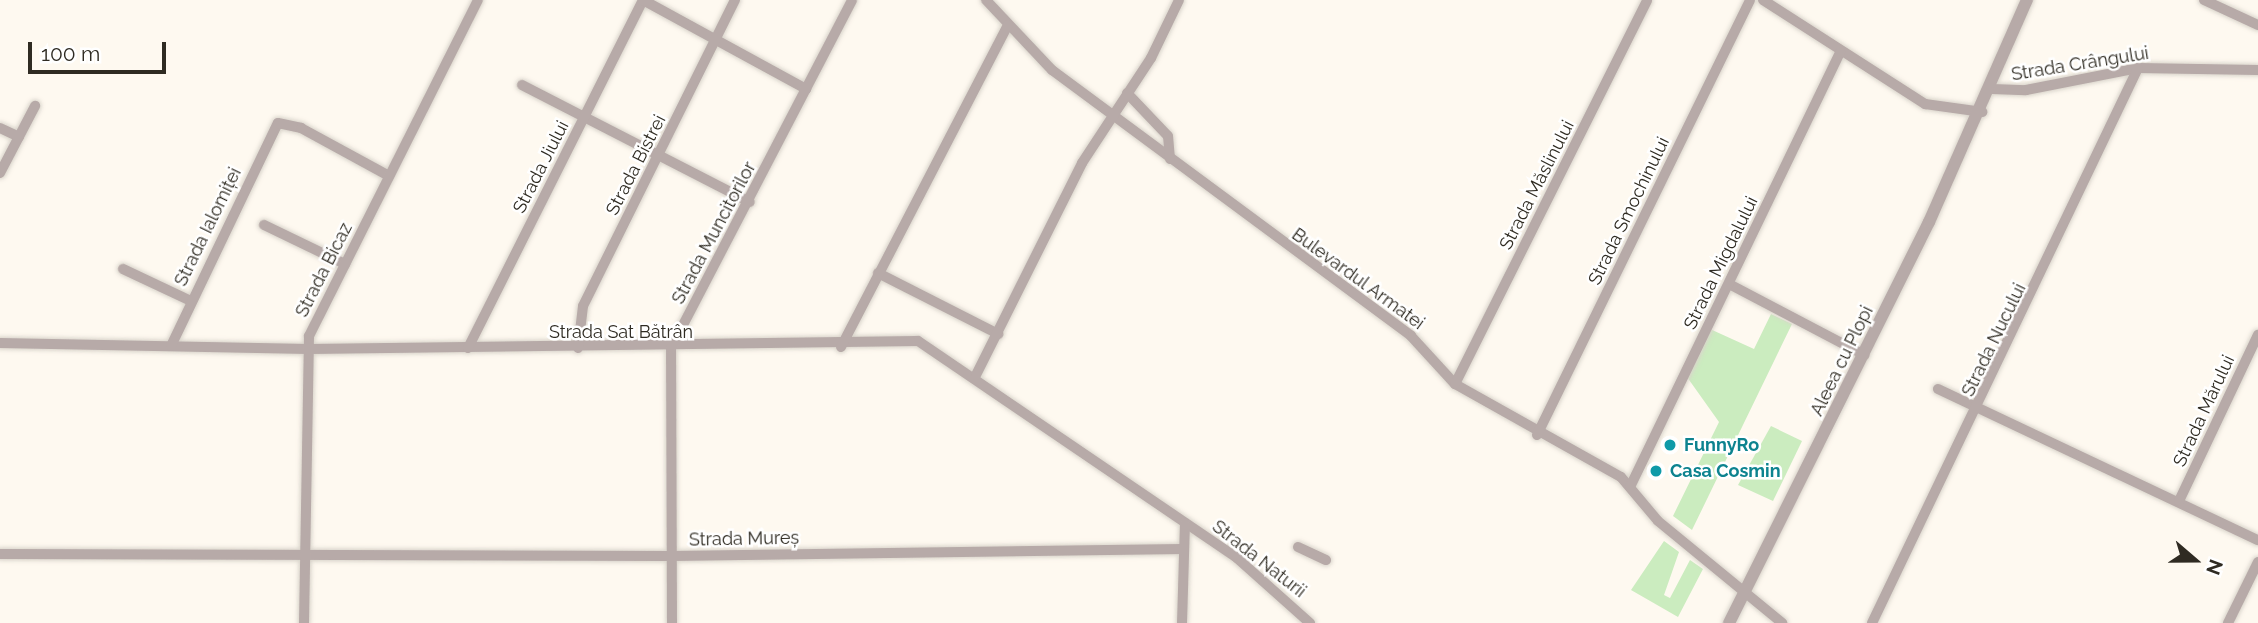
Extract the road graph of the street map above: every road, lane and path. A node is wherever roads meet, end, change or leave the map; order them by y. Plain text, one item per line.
1 (478, 0) edge
2 (643, 0) edge
3 (735, 0) edge
4 (852, 0) edge
5 (986, 0) edge
6 (1179, 0) edge
7 (1647, 0) edge
8 (1750, 0) edge
9 (1763, 0) edge
10 (2027, 0) edge
11 (2204, 0) edge
12 (1008, 25) junction
13 (2258, 25) edge
14 (719, 39) junction
15 (1840, 52) junction
16 (2138, 68) junction
17 (2258, 69) edge
18 (522, 85) dead end
19 (806, 89) junction
20 (1992, 89) junction
21 (1128, 93) junction
22 (35, 106) dead end
23 (1982, 112) junction
24 (1110, 116) junction
25 (584, 118) junction
26 (0, 128) edge
27 (19, 137) junction
28 (658, 157) junction
29 (1170, 159) junction
30 (0, 173) edge
31 (389, 176) junction
32 (750, 202) junction
33 (264, 225) dead end
34 (345, 264) junction
35 (123, 269) dead end
36 (878, 273) junction
37 (1729, 284) junction
38 (189, 300) junction
39 (998, 334) junction
40 (2258, 335) edge
41 (0, 343) edge
42 (171, 346) junction
43 (841, 347) junction
44 (468, 348) junction
45 (578, 348) junction
46 (671, 348) junction
47 (309, 349) junction
48 (1864, 355) junction
49 (975, 375) junction
50 (1455, 383) junction
51 (1938, 389) dead end
52 (1978, 407) junction
53 (1537, 435) junction
54 (1630, 487) junction
55 (2179, 501) junction
56 (1185, 523) junction
57 (2258, 540) edge
58 (1298, 547) dead end
59 (1183, 549) junction
60 (0, 554) edge
61 (304, 556) junction
62 (671, 556) junction
63 (1326, 560) dead end
64 (2258, 562) edge
65 (1744, 594) junction
66 (304, 623) edge
67 (672, 623) edge
68 (1182, 623) edge
69 (1310, 623) edge
70 (1729, 623) edge
71 (1782, 623) edge
72 (1872, 623) edge
73 (2228, 623) edge

1 - 31 street, Strada Bicaz
2 - 14 street
2 - 25 street, Strada Jiului
3 - 14 street, Strada Bistrei
4 - 19 street, Strada Muncitorilor
5 - 12 street, Bulevardul Armatei
6 - 21 street
7 - 50 street, Strada Măslinului
8 - 53 street, Strada Smochinului
9 - 15 street
10 - 20 street, Aleea cu Plopi
11 - 13 street
12 - 24 street, Bulevardul Armatei
12 - 36 street
14 - 19 street
14 - 28 street, Strada Bistrei
15 - 23 street
15 - 37 street, Strada Migdalului
16 - 17 street, Strada Crângului
16 - 20 street, Strada Crângului
16 - 52 street, Strada Nucului
18 - 25 street
19 - 32 street, Strada Muncitorilor
20 - 23 street, Aleea cu Plopi
21 - 24 street
21 - 29 street
22 - 27 street
23 - 48 street, Aleea cu Plopi
24 - 29 street, Bulevardul Armatei
24 - 39 street
25 - 28 street
25 - 44 street, Strada Jiului
26 - 27 street
27 - 30 street
28 - 32 street
28 - 45 street, Strada Bistrei
29 - 50 street, Bulevardul Armatei
31 - 34 street, Strada Bicaz
31 - 38 street, Strada Ialomiței
32 - 46 street, Strada Muncitorilor
33 - 34 street
34 - 47 street, Strada Bicaz
35 - 38 street
36 - 39 street
36 - 43 street
37 - 48 street
37 - 54 street, Strada Migdalului
38 - 42 street, Strada Ialomiței
39 - 49 street
40 - 55 street, Strada Mărului
41 - 42 street, Strada Sat Bătrân
42 - 47 street, Strada Sat Bătrân
43 - 46 street, Strada Sat Bătrân
43 - 49 street, Strada Sat Bătrân
44 - 45 street, Strada Sat Bătrân
44 - 47 street, Strada Sat Bătrân
45 - 46 street, Strada Sat Bătrân
46 - 62 street, Strada Muncitorilor
47 - 61 street, Strada Bicaz
48 - 65 street, Aleea cu Plopi
49 - 56 street, Strada Sat Bătrân
50 - 53 street, Bulevardul Armatei
51 - 52 street
52 - 55 street
52 - 72 street, Strada Nucului
53 - 54 street, Bulevardul Armatei
54 - 65 street, Bulevardul Armatei
55 - 57 street
56 - 59 street
56 - 69 street, Strada Naturii
58 - 63 street
59 - 62 street, Strada Mureș
59 - 68 street
60 - 61 street, Strada Mureș
61 - 62 street, Strada Mureș
61 - 66 street, Strada Bicaz
62 - 67 street, Strada Muncitorilor
64 - 73 street
65 - 70 street, Aleea cu Plopi
65 - 71 street, Bulevardul Armatei

